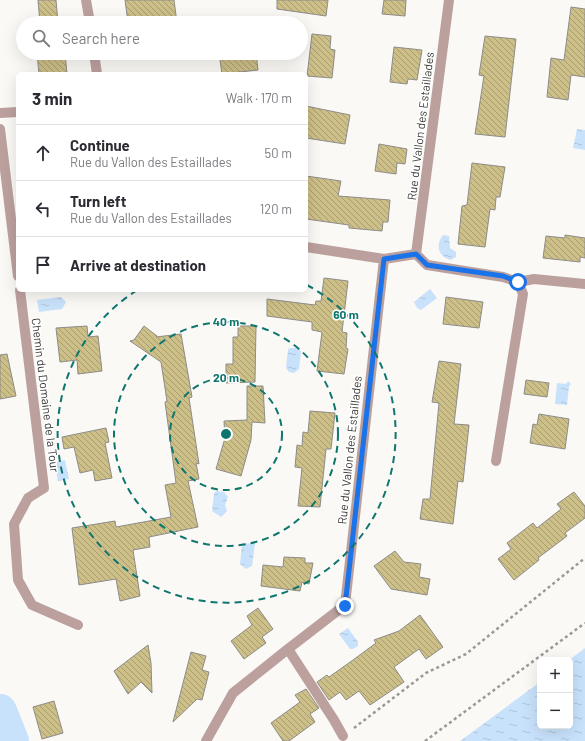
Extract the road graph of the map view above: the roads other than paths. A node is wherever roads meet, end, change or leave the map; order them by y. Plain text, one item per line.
1 (86, 0) edge
2 (449, 0) edge
3 (89, 16) edge
4 (95, 60) edge
5 (97, 72) edge
6 (16, 112) edge
7 (0, 113) edge
8 (0, 129) edge
9 (308, 247) edge
10 (416, 254) junction
11 (384, 259) junction
12 (16, 260) edge
13 (518, 282) junction
14 (585, 284) edge
15 (20, 292) edge
16 (496, 461) dead end
17 (78, 625) dead end
18 (288, 649) junction
19 (343, 736) road end
20 (206, 741) edge

1 - 3 street
2 - 10 street, Rue du Vallon des Estaillades
4 - 5 street
6 - 7 street
8 - 12 street
9 - 11 street
10 - 11 street
10 - 13 street
11 - 18 street, Rue du Vallon des Estaillades
13 - 14 street
13 - 16 street
15 - 17 street, Chemin du Domaine de la Tour
18 - 19 street
18 - 20 street, Rue du Vallon des Estaillades

